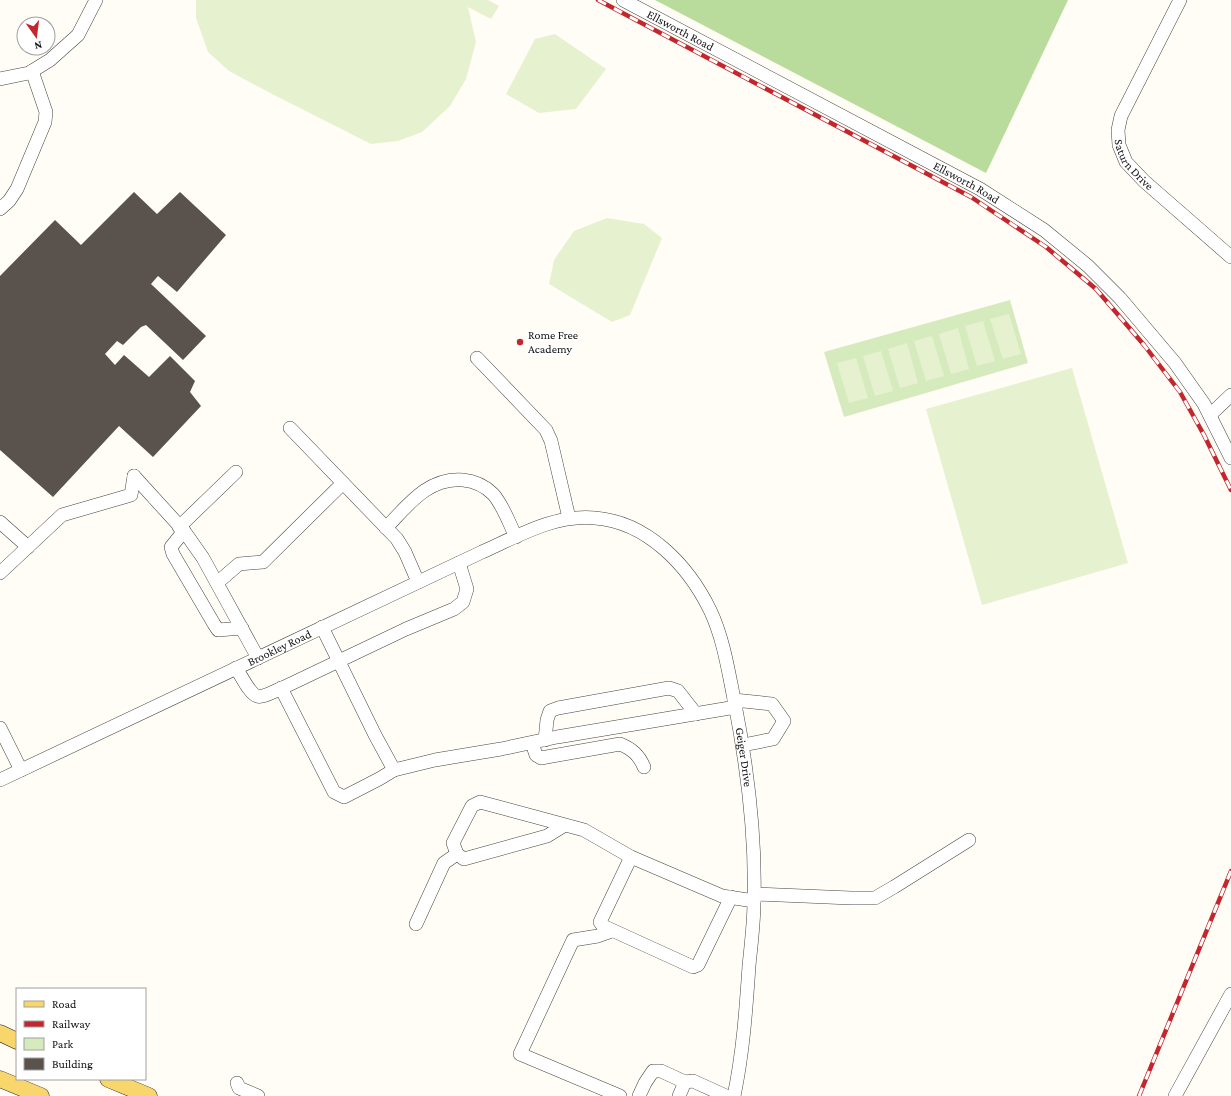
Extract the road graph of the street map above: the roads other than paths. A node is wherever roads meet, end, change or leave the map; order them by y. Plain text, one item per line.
1 (96, 0) edge
2 (623, 0) edge
3 (1180, 0) edge
4 (32, 71) junction
5 (0, 79) edge
6 (0, 208) edge
7 (1231, 257) edge
8 (477, 358) dead end
9 (1231, 395) edge
10 (1210, 415) junction
11 (290, 428) dead end
12 (1231, 458) edge
13 (236, 472) dead end
14 (343, 483) junction
15 (565, 519) junction
16 (0, 522) edge
17 (386, 528) junction
18 (181, 529) junction
19 (516, 537) junction
20 (28, 547) junction
21 (459, 563) junction
22 (0, 573) edge
23 (418, 582) junction
24 (217, 583) junction
25 (322, 627) junction
26 (242, 628) junction
27 (258, 658) junction
28 (338, 661) junction
29 (236, 668) junction
30 (281, 688) junction
31 (735, 703) junction
32 (696, 714) junction
33 (0, 728) edge
34 (546, 740) junction
35 (532, 743) junction
36 (743, 745) junction
37 (644, 767) dead end
38 (21, 770) junction
39 (394, 770) junction
40 (0, 780) edge
41 (565, 825) junction
42 (969, 840) dead end
43 (457, 854) junction
44 (631, 857) junction
45 (731, 897) junction
46 (754, 897) junction
47 (416, 924) dead end
48 (612, 931) junction
49 (1231, 994) edge
50 (0, 1033) edge
51 (16, 1040) edge
52 (0, 1079) edge
53 (110, 1080) edge
54 (685, 1082) junction
55 (237, 1083) dead end
56 (41, 1096) edge
57 (149, 1096) edge
58 (258, 1096) edge
59 (620, 1096) edge
60 (639, 1096) edge
61 (679, 1096) edge
62 (726, 1096) edge
63 (734, 1096) edge
64 (1175, 1096) edge

1 - 4 street
2 - 10 street, Ellsworth Road
3 - 7 street, Saturn Drive
4 - 5 street
4 - 6 street
8 - 15 street
9 - 10 street
10 - 12 street, Ellsworth Road
11 - 14 street
13 - 18 street
14 - 17 street
14 - 24 street
15 - 19 street, Brookley Road
15 - 31 street, Geiger Drive
16 - 20 street
17 - 19 street
17 - 23 street
18 - 20 street
18 - 24 street
18 - 26 street
19 - 21 street, Brookley Road
20 - 22 street
21 - 23 street, Brookley Road
21 - 28 street
23 - 25 street, Brookley Road
24 - 26 street
25 - 27 street, Brookley Road
25 - 28 street
26 - 27 street
27 - 29 street, Brookley Road
28 - 30 street
28 - 39 street
29 - 30 street
29 - 38 street, Brookley Road
30 - 39 street
31 - 32 street
31 - 36 street, Geiger Drive
31 - 36 street
32 - 34 street
32 - 34 street
33 - 38 street
34 - 35 street
35 - 37 street
35 - 39 street
36 - 46 street, Geiger Drive
38 - 40 street, Brookley Road
41 - 43 street
41 - 43 street
41 - 44 street
42 - 46 street
43 - 47 street
44 - 45 street
44 - 48 street
45 - 46 street
45 - 48 street
46 - 63 street, Geiger Drive
48 - 59 street
49 - 64 street
50 - 51 main road
52 - 56 main road
53 - 57 main road
54 - 60 street
54 - 61 street
54 - 62 street
55 - 58 street

